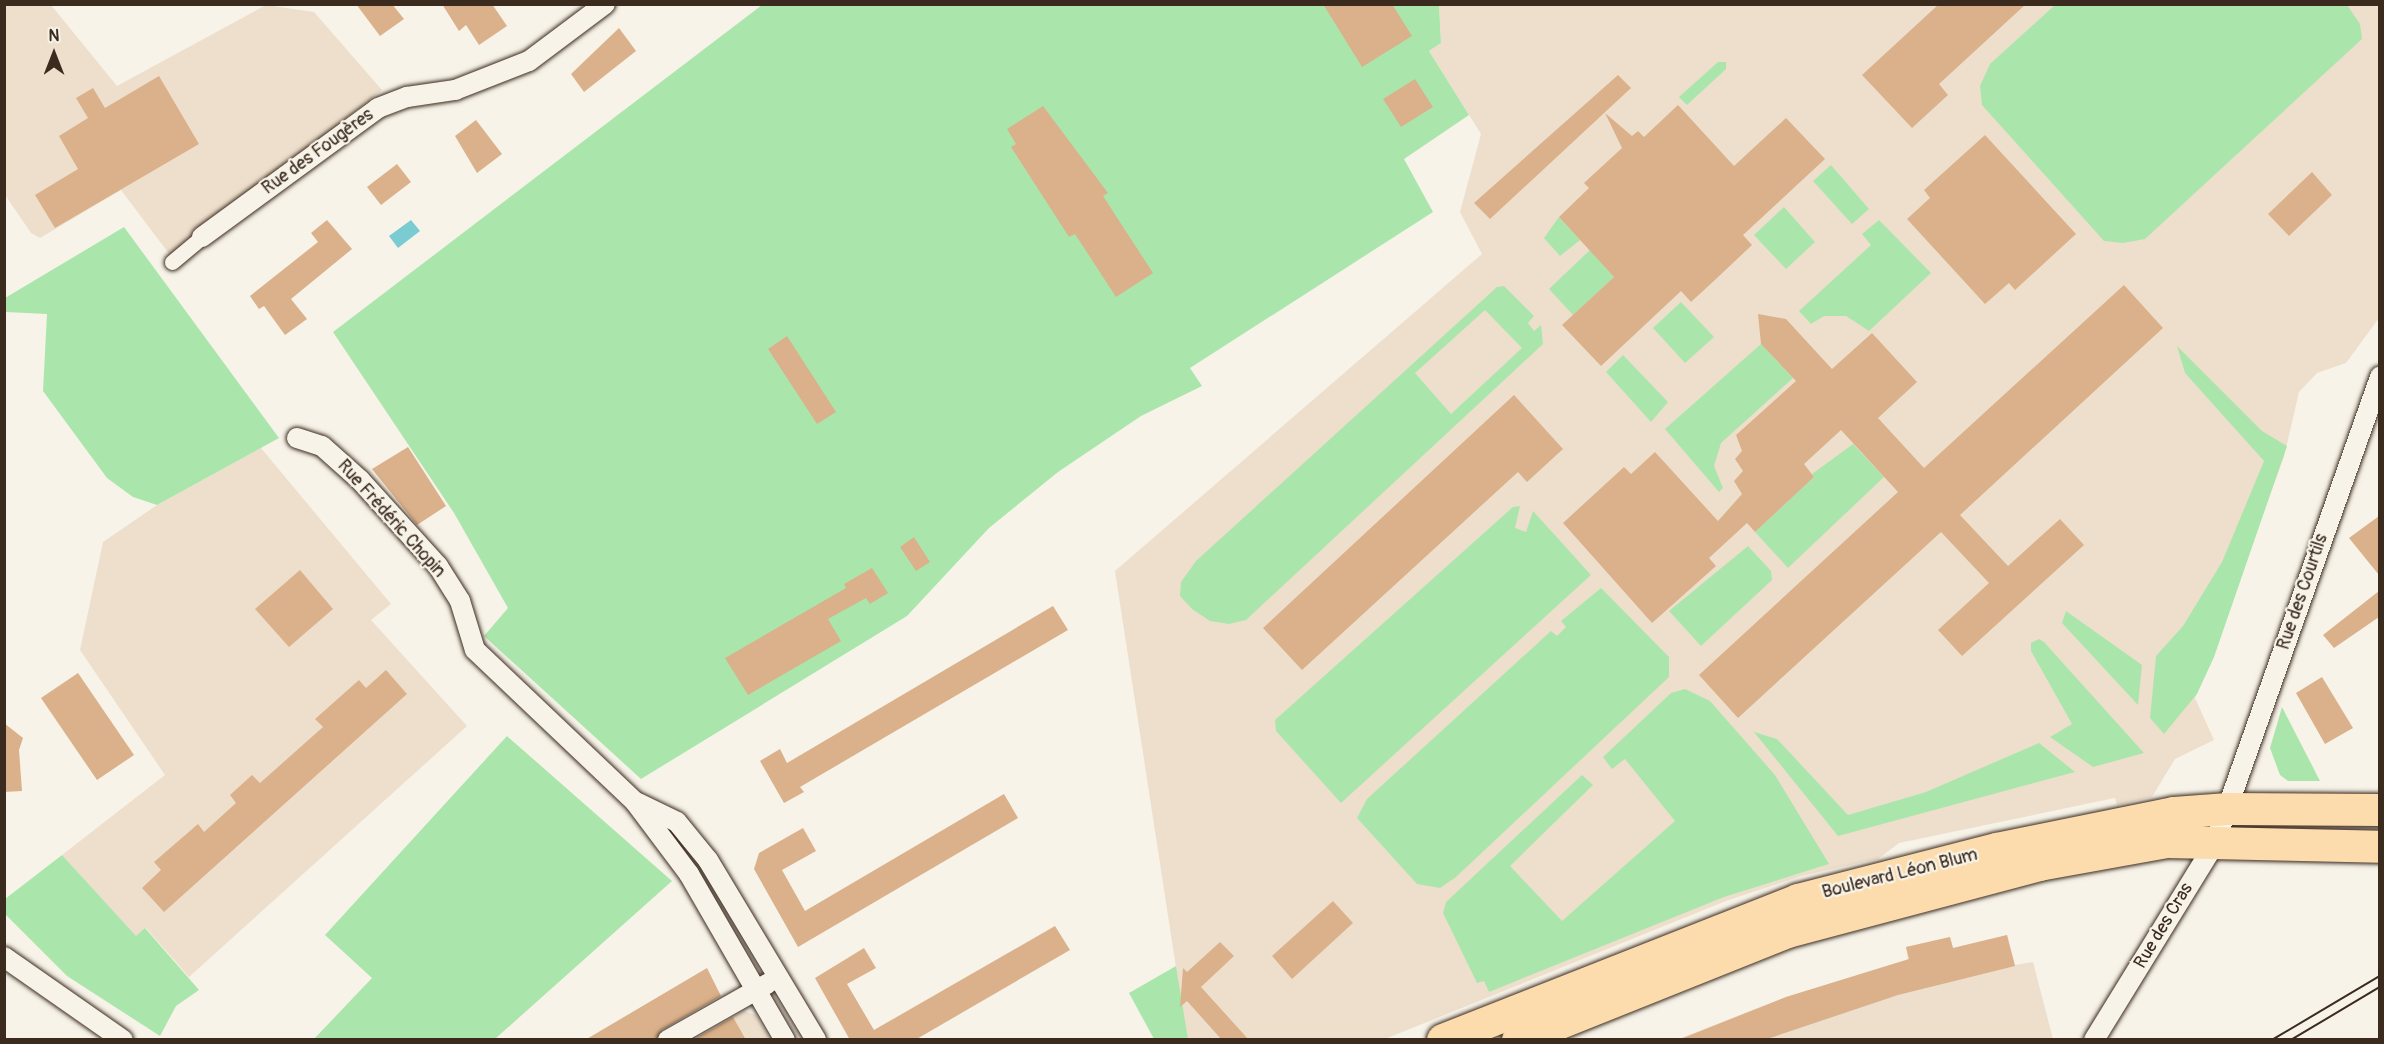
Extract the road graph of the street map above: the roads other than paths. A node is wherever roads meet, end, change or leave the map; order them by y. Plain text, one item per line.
1 (604, 4) edge
2 (202, 237) joint
3 (172, 262) dead end
4 (2379, 376) edge
5 (297, 438) dead end
6 (635, 802) junction
7 (2379, 810) edge
8 (2379, 826) edge
9 (2222, 827) junction
10 (2379, 847) edge
11 (708, 860) junction
12 (689, 874) junction
13 (4, 957) edge
14 (780, 977) junction
15 (756, 990) junction
16 (123, 1040) edge
17 (669, 1040) edge
18 (785, 1040) edge
19 (816, 1040) edge
20 (1443, 1040) edge
21 (1518, 1040) edge
22 (2094, 1040) edge

1 - 2 street, Rue des Fougères
2 - 3 street, Rue des Fougères
4 - 9 street, Rue des Courtils
5 - 6 street, Rue Frédéric Chopin
6 - 11 street, Rue Frédéric Chopin
6 - 12 street, Rue Frédéric Chopin
7 - 9 main road, Boulevard Léon Blum
8 - 9 main road, Boulevard Léon Blum
9 - 10 main road, Boulevard Léon Blum
9 - 20 main road, Boulevard Léon Blum
9 - 21 main road, Boulevard Léon Blum
9 - 22 street, Rue des Cras
11 - 12 street
11 - 14 street, Rue Frédéric Chopin
12 - 15 street, Rue Frédéric Chopin
13 - 16 street
14 - 15 street
14 - 19 street, Rue Frédéric Chopin
15 - 17 street
15 - 18 street, Rue Frédéric Chopin

